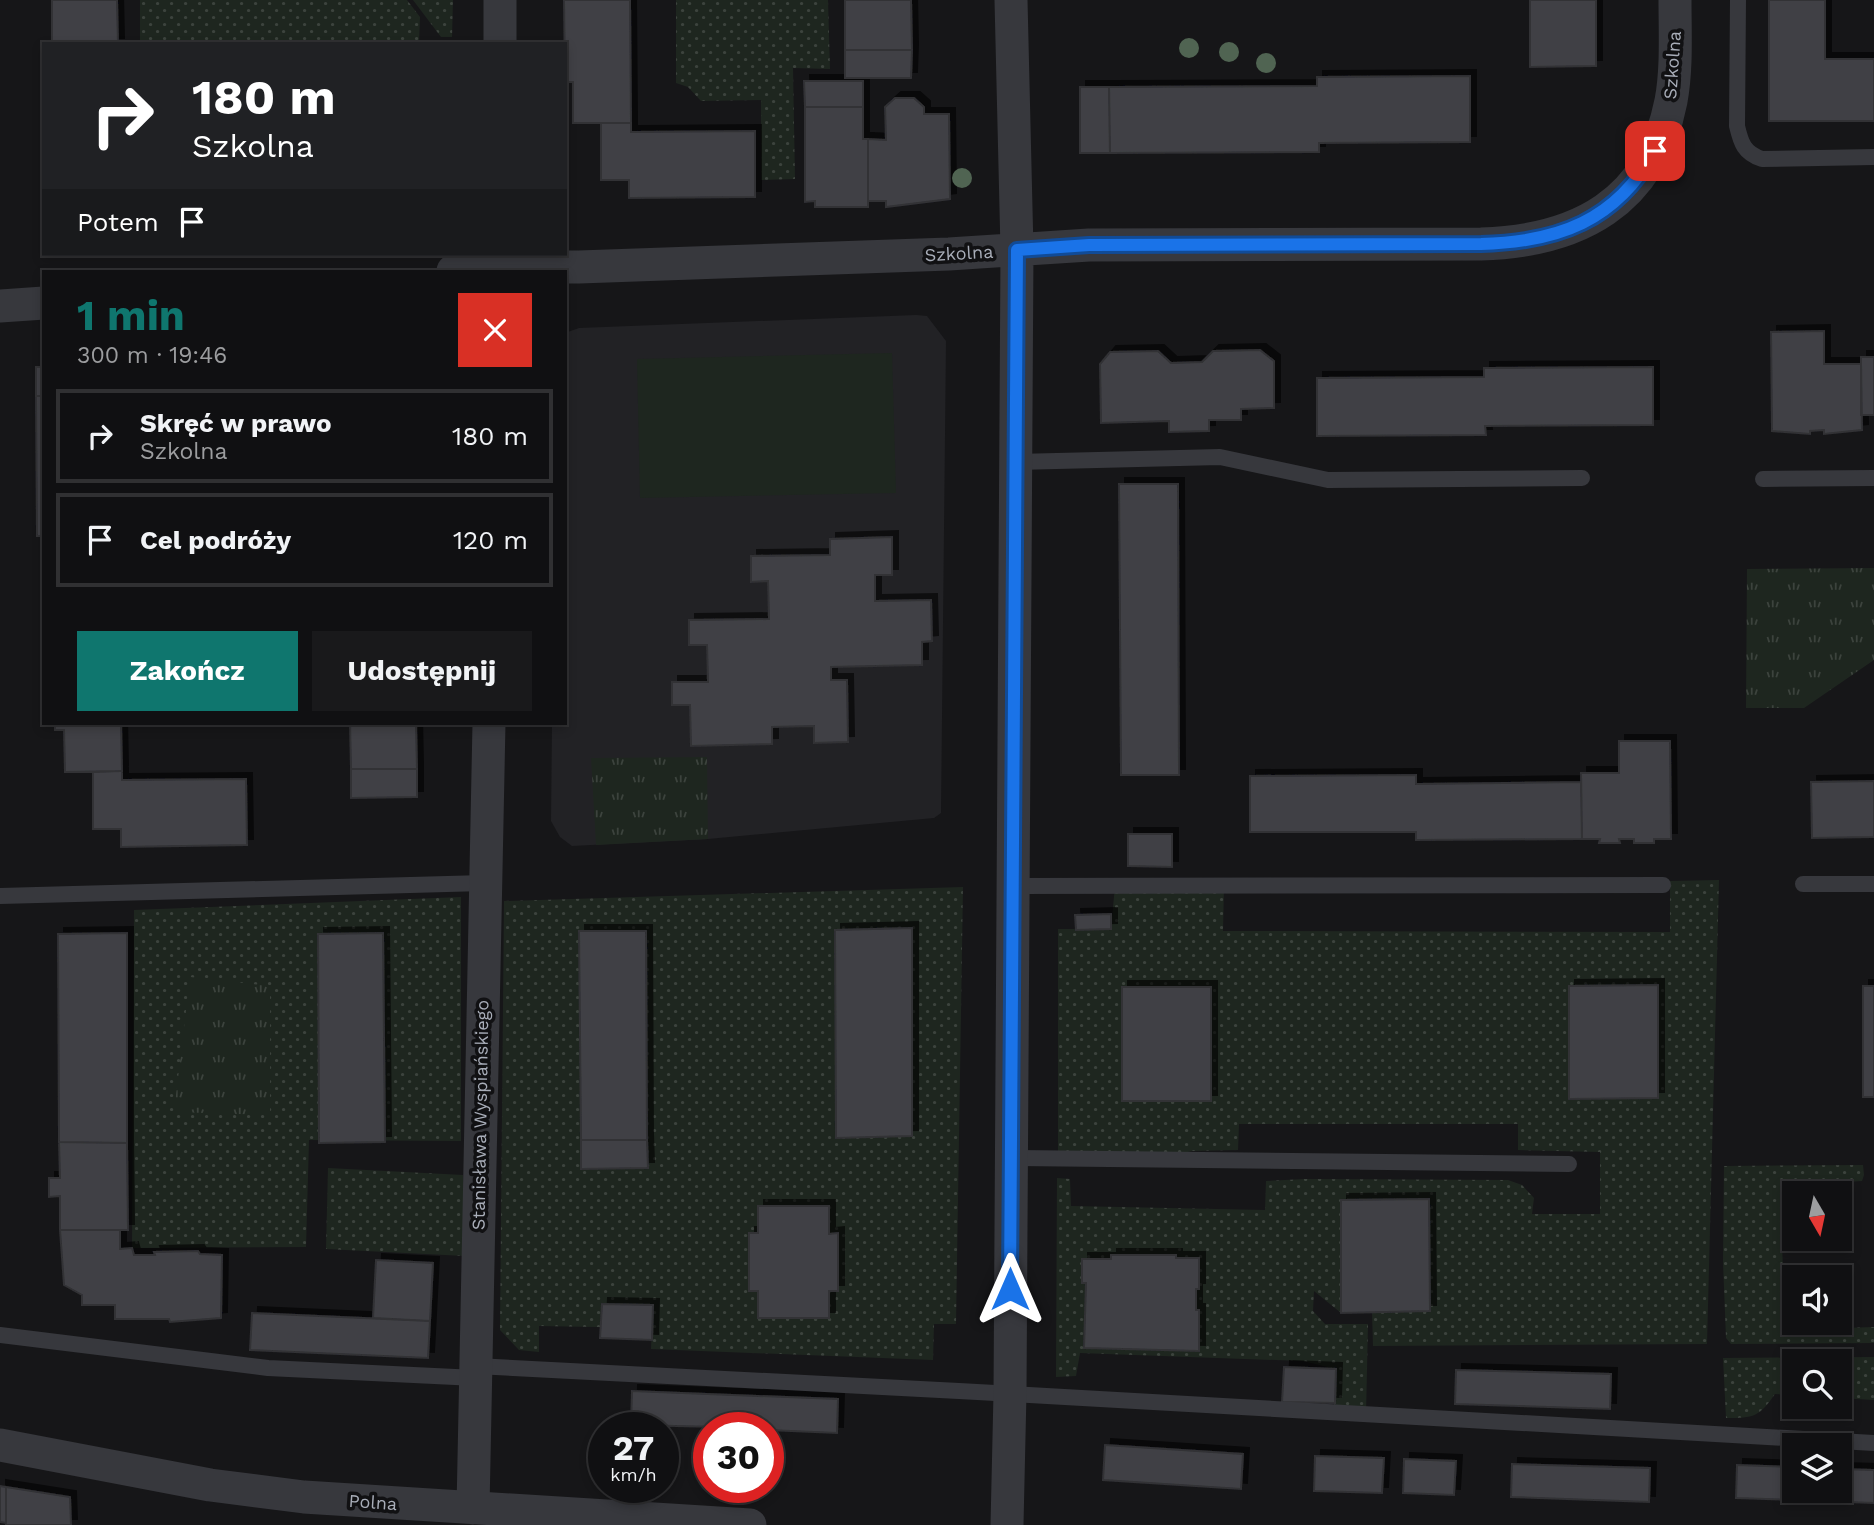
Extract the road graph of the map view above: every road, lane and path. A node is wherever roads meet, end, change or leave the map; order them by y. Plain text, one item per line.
1 (500, 0) edge
2 (1011, 0) edge
3 (1675, 0) edge
4 (1738, 0) edge
5 (500, 42) edge
6 (1874, 157) edge
7 (1017, 250) junction
8 (500, 264) edge
9 (460, 270) edge
10 (42, 303) edge
11 (0, 306) edge
12 (1016, 462) junction
13 (1582, 478) dead end
14 (1874, 478) edge
15 (1763, 479) dead end
16 (489, 725) edge
17 (484, 883) junction
18 (1803, 884) dead end
19 (1874, 884) edge
20 (1663, 885) dead end
21 (1012, 886) junction
22 (0, 896) edge
23 (1011, 1158) junction
24 (1569, 1164) dead end
25 (0, 1335) edge
26 (476, 1372) junction
27 (1010, 1394) junction
28 (1874, 1443) edge
29 (0, 1445) edge
30 (473, 1508) junction
31 (750, 1525) edge
32 (1006, 1525) edge

1 - 5 street
2 - 7 street
3 - 7 street, Szkolna
4 - 6 lane
7 - 8 street, Szkolna
7 - 12 street
8 - 9 street, Szkolna
10 - 11 street
12 - 13 lane
12 - 21 street
14 - 15 lane
16 - 17 street, Stanisława Wyspiańskiego
17 - 22 lane
17 - 26 street, Stanisława Wyspiańskiego
18 - 19 lane
20 - 21 lane
21 - 23 street
23 - 24 lane
23 - 27 street
25 - 26 lane
26 - 27 lane
26 - 30 street, Stanisława Wyspiańskiego
27 - 28 lane
27 - 32 street
29 - 30 street, Polna
30 - 31 street, Polna

